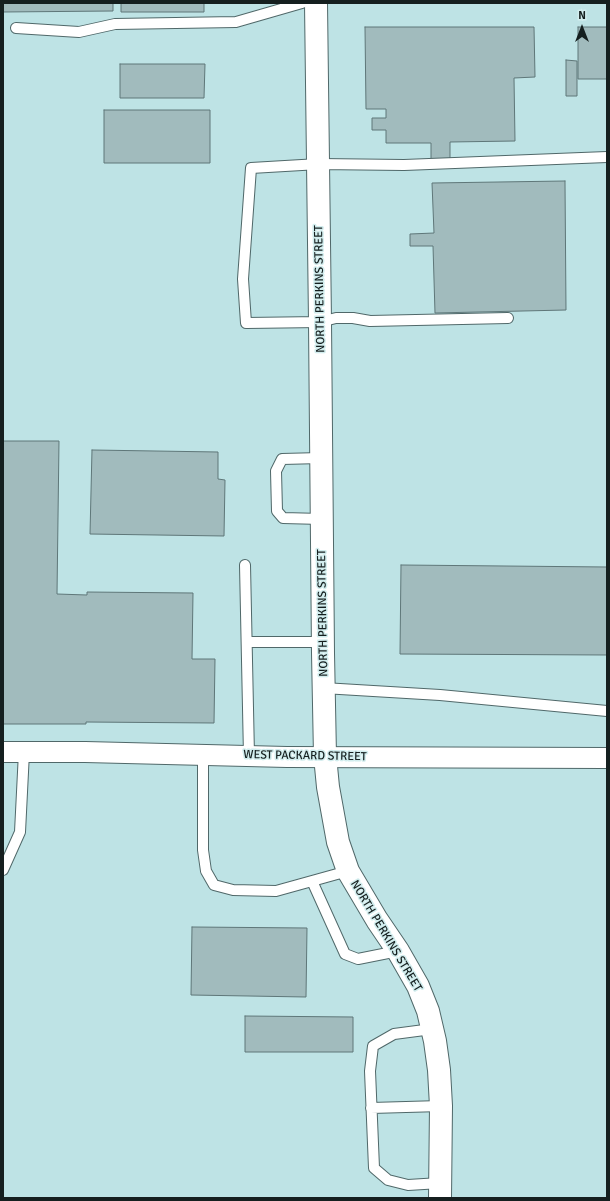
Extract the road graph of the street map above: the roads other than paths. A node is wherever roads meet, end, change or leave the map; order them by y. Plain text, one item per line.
1 (302, 3) edge
2 (316, 3) edge
3 (16, 28) dead end
4 (607, 157) edge
5 (319, 164) junction
6 (508, 318) dead end
7 (320, 322) junction
8 (321, 458) junction
9 (322, 519) junction
10 (245, 565) dead end
11 (247, 642) junction
12 (323, 642) junction
13 (324, 688) junction
14 (607, 711) edge
15 (3, 752) edge
16 (24, 752) junction
17 (203, 754) junction
18 (249, 756) junction
19 (325, 756) junction
20 (607, 758) edge
21 (3, 870) edge
22 (348, 871) junction
23 (312, 881) junction
24 (398, 951) junction
25 (432, 1029) junction
26 (441, 1106) junction
27 (371, 1108) junction
28 (440, 1191) edge

1 - 3 lane
2 - 5 street, NORTH PERKINS STREET
4 - 5 lane
5 - 7 street, NORTH PERKINS STREET
5 - 7 lane
6 - 7 lane
7 - 8 street, NORTH PERKINS STREET
8 - 9 street, NORTH PERKINS STREET
8 - 9 lane
9 - 12 street, NORTH PERKINS STREET
10 - 11 lane
11 - 12 lane
11 - 18 lane
12 - 13 street, NORTH PERKINS STREET
13 - 14 lane
13 - 19 street, NORTH PERKINS STREET
15 - 16 street, WEST PACKARD STREET
16 - 17 street, WEST PACKARD STREET
16 - 21 lane
17 - 18 street, WEST PACKARD STREET
17 - 23 lane
18 - 19 street, WEST PACKARD STREET
19 - 20 street, WEST PACKARD STREET
19 - 22 street, NORTH PERKINS STREET
22 - 23 lane
22 - 24 street, NORTH PERKINS STREET
23 - 24 lane
24 - 25 street, NORTH PERKINS STREET
25 - 26 street, NORTH PERKINS STREET
25 - 27 lane
26 - 27 lane
26 - 28 street, NORTH PERKINS STREET
27 - 28 lane

